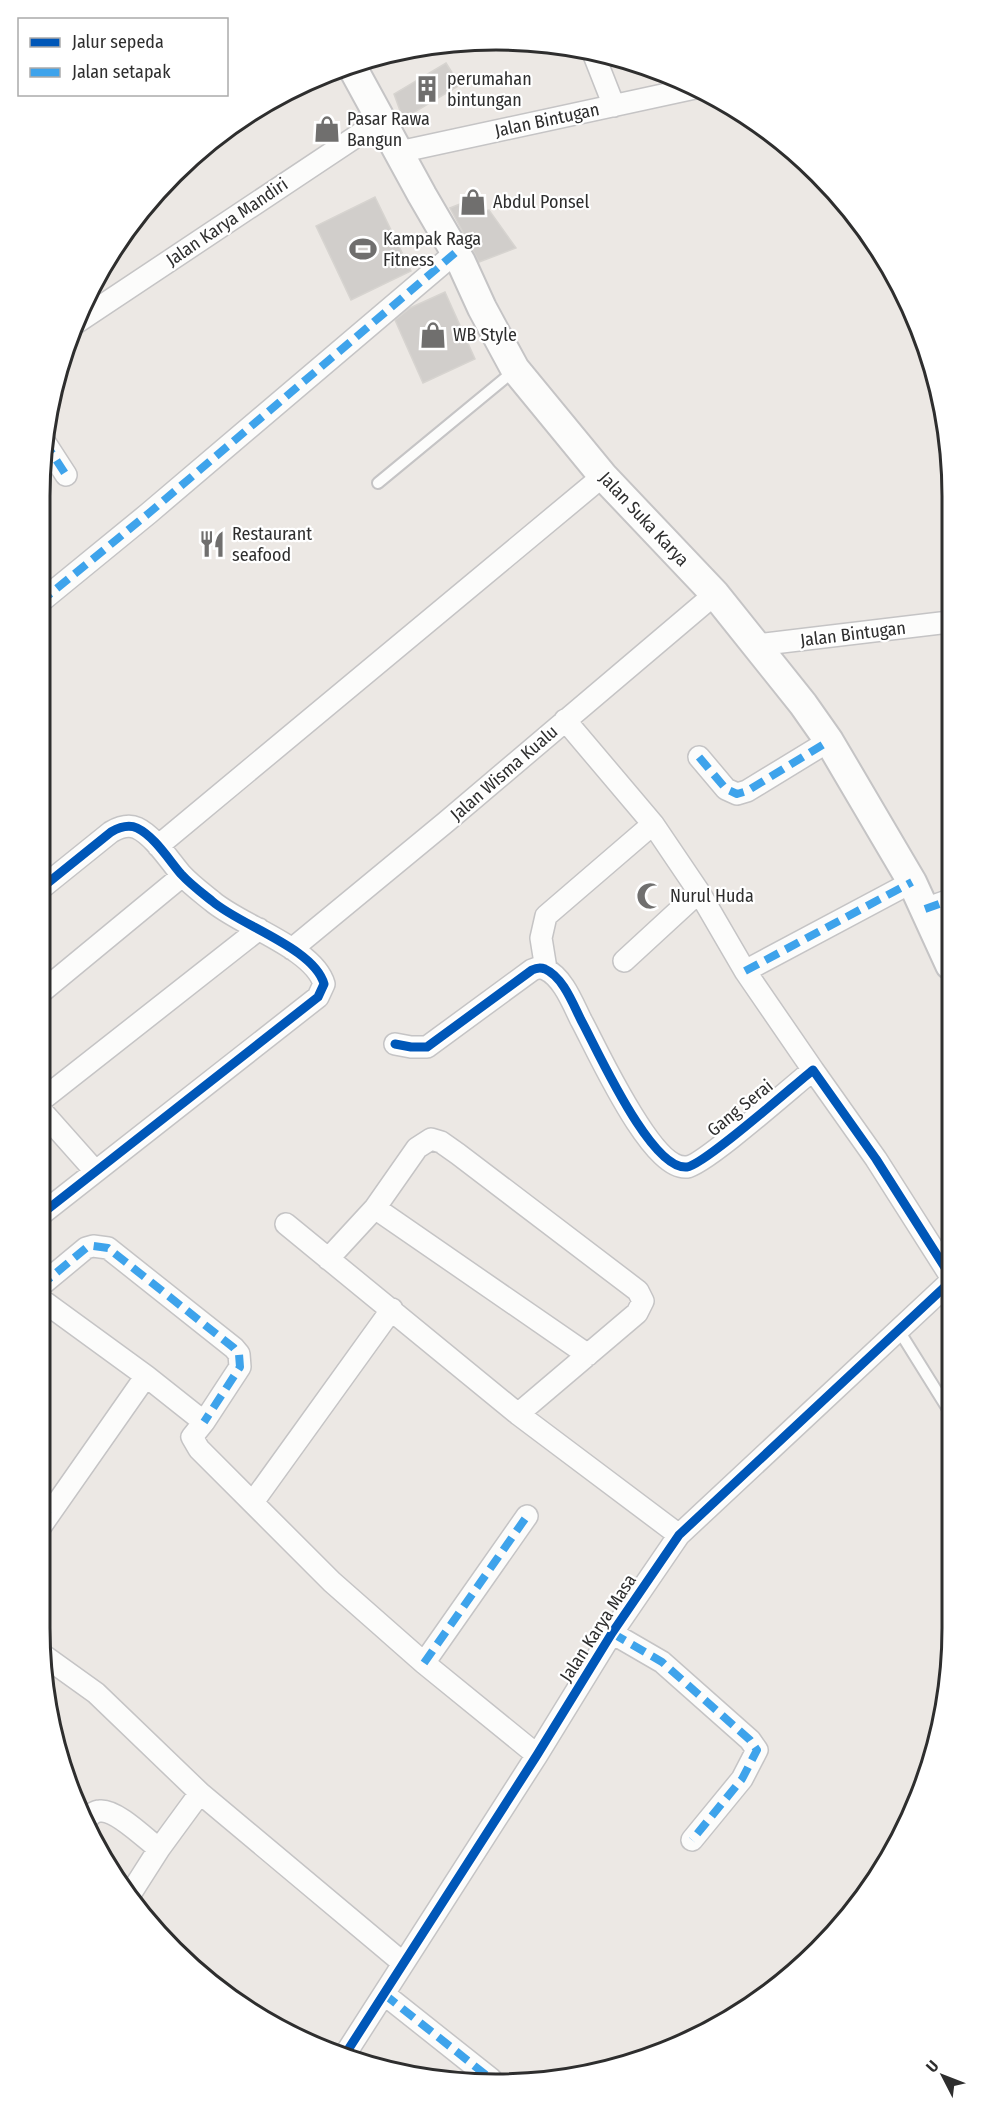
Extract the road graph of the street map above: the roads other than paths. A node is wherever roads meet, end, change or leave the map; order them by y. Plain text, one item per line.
1 (596, 61) edge
2 (355, 72) edge
3 (683, 91) edge
4 (614, 106) junction
5 (381, 120) junction
6 (399, 152) junction
7 (455, 253) junction
8 (88, 315) edge
9 (515, 369) junction
10 (51, 452) edge
11 (66, 475) dead end
12 (603, 476) junction
13 (378, 483) dead end
14 (50, 594) edge
15 (715, 594) junction
16 (942, 623) edge
17 (757, 645) junction
18 (565, 720) junction
19 (829, 741) junction
20 (699, 758) dead end
21 (653, 824) junction
22 (158, 846) junction
23 (182, 876) junction
24 (50, 881) edge
25 (912, 882) junction
26 (699, 892) junction
27 (937, 904) edge
28 (942, 927) edge
29 (259, 929) junction
30 (292, 950) junction
31 (624, 961) dead end
32 (546, 969) junction
33 (746, 971) junction
34 (50, 985) edge
35 (395, 1044) dead end
36 (813, 1070) junction
37 (50, 1093) edge
38 (50, 1120) edge
39 (95, 1171) junction
40 (50, 1207) edge
41 (375, 1208) junction
42 (286, 1224) dead end
43 (328, 1259) junction
44 (942, 1265) edge
45 (50, 1278) edge
46 (942, 1287) edge
47 (50, 1306) edge
48 (392, 1310) junction
49 (898, 1329) junction
50 (588, 1355) junction
51 (146, 1376) junction
52 (942, 1400) edge
53 (518, 1414) junction
54 (204, 1422) junction
55 (253, 1502) junction
56 (50, 1507) edge
57 (527, 1516) dead end
58 (680, 1535) junction
59 (612, 1633) junction
60 (50, 1659) edge
61 (424, 1663) junction
62 (537, 1755) junction
63 (200, 1793) junction
64 (91, 1816) edge
65 (692, 1840) dead end
66 (159, 1850) junction
67 (134, 1889) edge
68 (404, 1963) junction
69 (384, 1994) junction
70 (348, 2050) edge
71 (485, 2074) edge

1 - 4 street
2 - 5 main road, Jalan Suka Karya
3 - 4 street, Jalan Bintugan
4 - 6 street, Jalan Bintugan
5 - 6 main road, Jalan Suka Karya
5 - 8 street, Jalan Karya Mandiri
6 - 7 main road, Jalan Suka Karya
7 - 9 main road, Jalan Suka Karya
7 - 14 street
9 - 12 main road, Jalan Suka Karya
9 - 13 lane
10 - 11 street
12 - 15 main road, Jalan Suka Karya
12 - 22 street
15 - 17 main road, Jalan Suka Karya
15 - 18 street, Jalan Wisma Kualu
16 - 17 street, Jalan Bintugan
17 - 19 main road, Jalan Suka Karya
18 - 21 street
18 - 30 street, Jalan Wisma Kualu
19 - 20 street
19 - 25 main road, Jalan Suka Karya
21 - 26 street
21 - 32 street
22 - 23 street
22 - 24 street
23 - 29 street
23 - 34 street
25 - 27 main road, Jalan Suka Karya
25 - 33 street
26 - 31 street
26 - 33 street
27 - 28 main road, Jalan Suka Karya
29 - 30 street
29 - 37 street
30 - 39 street
32 - 35 street
32 - 36 street, Gang Serai
33 - 36 street
36 - 44 street
38 - 39 street
39 - 40 street
41 - 43 street
41 - 50 street
41 - 50 street
42 - 43 street
43 - 48 street
45 - 54 street
46 - 49 street, Jalan Karya Masa
47 - 51 street
48 - 53 street
48 - 55 street
49 - 52 lane
49 - 58 street, Jalan Karya Masa
50 - 53 street
51 - 54 street
51 - 56 street
53 - 58 street
54 - 55 street
55 - 61 street
57 - 61 street
58 - 59 street, Jalan Karya Masa
59 - 62 street, Jalan Karya Masa
59 - 65 street
60 - 63 street
61 - 62 street
62 - 68 street, Jalan Karya Masa
63 - 66 street
63 - 68 street
64 - 66 street
66 - 67 street
68 - 69 street, Jalan Karya Masa
69 - 70 street, Jalan Karya Masa
69 - 71 street

